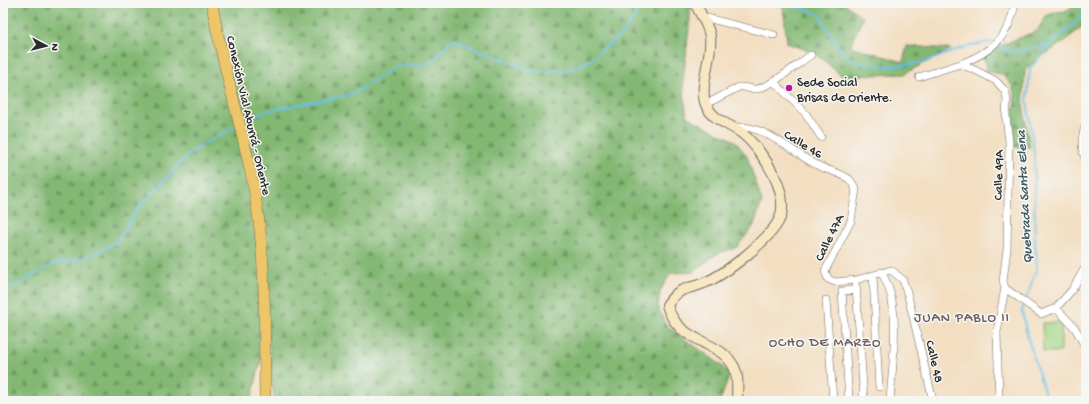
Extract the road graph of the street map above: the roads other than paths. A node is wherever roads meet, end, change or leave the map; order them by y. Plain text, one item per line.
1 (212, 3) edge
2 (695, 3) edge
3 (1015, 3) edge
4 (703, 17) junction
5 (774, 35) dead end
6 (811, 55) dead end
7 (960, 64) junction
8 (919, 77) dead end
9 (773, 81) junction
10 (706, 104) junction
11 (1086, 124) edge
12 (734, 128) junction
13 (821, 137) dead end
14 (1086, 160) edge
15 (856, 189) joint
16 (1086, 266) edge
17 (881, 272) junction
18 (873, 276) junction
19 (856, 280) junction
20 (1005, 288) junction
21 (857, 290) junction
22 (826, 300) dead end
23 (1056, 308) junction
24 (1086, 348) edge
25 (879, 387) dead end
26 (265, 401) edge
27 (737, 401) edge
28 (833, 401) edge
29 (849, 401) edge
30 (864, 401) edge
31 (890, 401) edge
32 (933, 401) edge
33 (999, 401) edge

1 - 26 main road, Conexión Vial Aburrá - Oriente
2 - 4 main road
3 - 7 street
4 - 5 street
4 - 10 main road
6 - 9 street
7 - 8 street
7 - 20 street, Calle 49A
9 - 10 street
9 - 13 street
10 - 12 main road
11 - 14 street
12 - 15 street, Calle 46
12 - 27 main road
15 - 19 street, Calle 47A
16 - 23 street
17 - 18 street
17 - 31 street
17 - 32 street, Calle 48
18 - 19 street
18 - 25 street
19 - 21 street
20 - 23 street
20 - 33 street, Calle 49A
21 - 29 street
21 - 30 street
22 - 28 street
23 - 24 street

